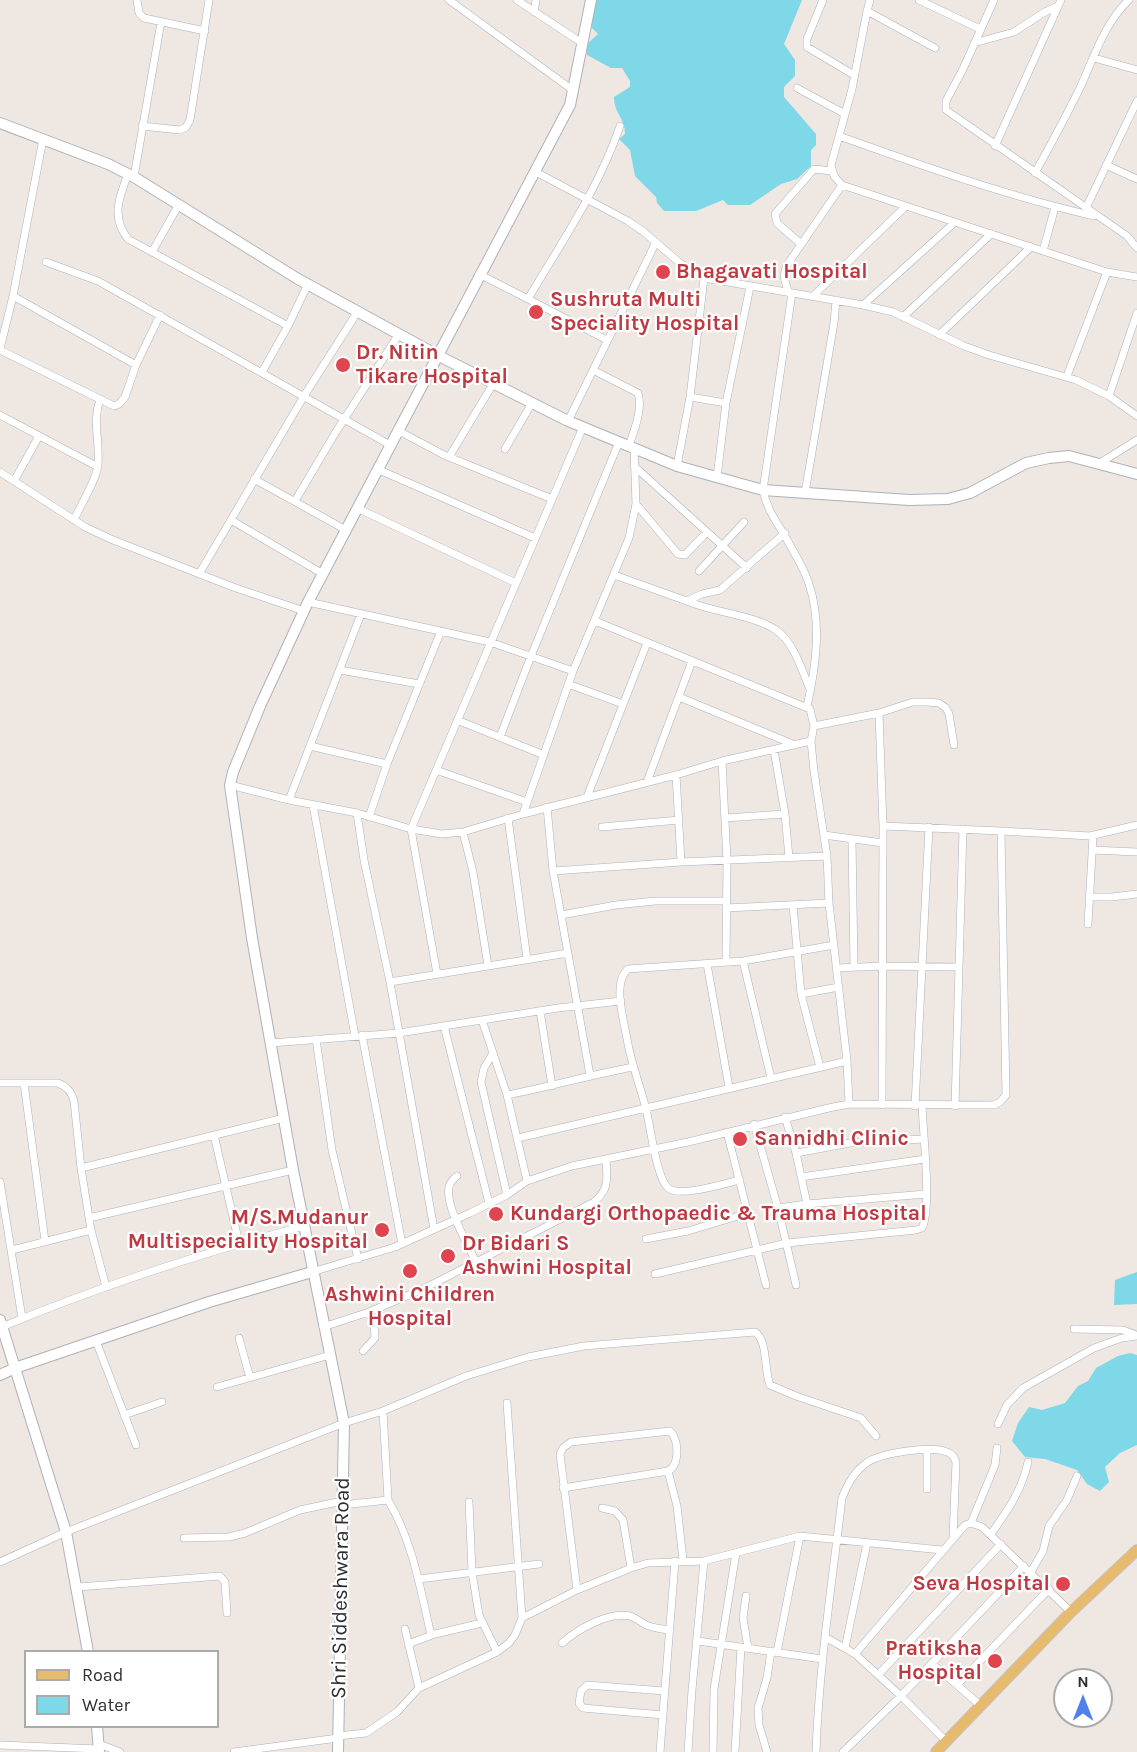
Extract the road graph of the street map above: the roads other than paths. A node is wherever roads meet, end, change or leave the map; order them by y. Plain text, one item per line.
1 (137, 0) edge
2 (209, 0) edge
3 (449, 0) edge
4 (517, 0) edge
5 (536, 0) edge
6 (591, 0) edge
7 (823, 0) edge
8 (870, 0) edge
9 (919, 0) edge
10 (994, 0) edge
11 (1129, 0) edge
12 (1059, 3) edge
13 (867, 11) junction
14 (534, 12) junction
15 (161, 22) junction
16 (980, 29) junction
17 (205, 31) junction
18 (974, 43) junction
19 (582, 44) junction
20 (935, 48) dead end
21 (1094, 58) junction
22 (1137, 70) edge
23 (854, 75) junction
24 (797, 88) dead end
25 (574, 91) junction
26 (1137, 101) edge
27 (845, 114) junction
28 (0, 123) edge
29 (142, 126) junction
30 (620, 126) dead end
31 (839, 136) junction
32 (43, 139) junction
33 (995, 146) junction
34 (1106, 165) junction
35 (534, 171) junction
36 (832, 171) junction
37 (1035, 173) junction
38 (131, 176) junction
39 (1137, 179) edge
40 (842, 185) junction
41 (586, 200) junction
42 (178, 206) junction
43 (905, 207) junction
44 (1056, 207) junction
45 (1086, 208) junction
46 (1099, 217) junction
47 (954, 223) junction
48 (991, 234) junction
49 (656, 242) junction
50 (801, 244) junction
51 (1031, 247) junction
52 (1137, 248) edge
53 (1043, 251) junction
54 (152, 252) junction
55 (46, 262) dead end
56 (1107, 272) junction
57 (479, 274) junction
58 (1137, 277) edge
59 (705, 278) junction
60 (308, 284) junction
61 (750, 287) junction
62 (790, 293) junction
63 (13, 296) junction
64 (813, 296) junction
65 (528, 299) junction
66 (836, 300) junction
67 (863, 304) junction
68 (358, 311) junction
69 (1137, 313) edge
70 (160, 315) junction
71 (903, 317) junction
72 (288, 326) junction
73 (399, 334) junction
74 (939, 335) junction
75 (607, 340) junction
76 (0, 349) edge
77 (437, 355) junction
78 (136, 365) junction
79 (593, 370) junction
80 (262, 372) junction
81 (1066, 376) junction
82 (494, 384) junction
83 (304, 396) junction
84 (1109, 396) junction
85 (690, 397) junction
86 (100, 399) junction
87 (532, 403) junction
88 (726, 403) junction
89 (0, 415) edge
90 (1137, 416) edge
91 (345, 419) junction
92 (567, 421) junction
93 (583, 427) junction
94 (397, 430) junction
95 (39, 436) junction
96 (1137, 440) edge
97 (390, 445) junction
98 (628, 446) junction
99 (505, 449) dead end
100 (449, 457) junction
101 (1100, 463) junction
102 (634, 466) junction
103 (677, 466) junction
104 (98, 467) junction
105 (377, 469) junction
106 (0, 472) edge
107 (1137, 474) edge
108 (717, 477) junction
109 (254, 479) junction
110 (15, 481) junction
111 (763, 489) junction
112 (805, 493) junction
113 (552, 499) junction
114 (295, 501) junction
115 (636, 504) junction
116 (357, 508) junction
117 (74, 520) junction
118 (231, 520) junction
119 (744, 522) dead end
120 (346, 530) junction
121 (707, 532) junction
122 (784, 533) junction
123 (535, 538) junction
124 (723, 545) junction
125 (747, 568) junction
126 (699, 571) dead end
127 (323, 573) junction
128 (199, 574) junction
129 (614, 575) junction
130 (516, 582) junction
131 (687, 600) junction
132 (306, 607) junction
133 (361, 614) junction
134 (595, 621) junction
135 (441, 631) junction
136 (490, 642) junction
137 (647, 644) junction
138 (531, 656) junction
139 (693, 661) junction
140 (340, 670) junction
141 (573, 671) junction
142 (419, 684) junction
143 (568, 684) junction
144 (811, 690) junction
145 (679, 697) junction
146 (623, 704) junction
147 (807, 706) junction
148 (879, 712) junction
149 (457, 720) junction
150 (814, 726) junction
151 (500, 737) junction
152 (811, 741) junction
153 (795, 745) junction
154 (954, 745) dead end
155 (310, 747) junction
156 (774, 750) junction
157 (544, 755) junction
158 (722, 761) junction
159 (387, 764) junction
160 (436, 770) junction
161 (676, 775) junction
162 (647, 782) junction
163 (230, 785) junction
164 (587, 797) junction
165 (289, 800) junction
166 (527, 802) junction
167 (313, 805) junction
168 (547, 807) junction
169 (357, 813) junction
170 (523, 814) junction
171 (784, 814) junction
172 (369, 817) junction
173 (508, 818) junction
174 (725, 818) junction
175 (679, 820) junction
176 (1137, 825) edge
177 (883, 826) junction
178 (602, 827) dead end
179 (929, 827) junction
180 (411, 829) junction
181 (963, 829) junction
182 (1001, 831) junction
183 (463, 832) junction
184 (824, 835) junction
185 (1093, 836) junction
186 (852, 839) junction
187 (883, 843) junction
188 (1092, 850) junction
189 (1137, 852) edge
190 (827, 856) junction
191 (789, 858) junction
192 (727, 861) junction
193 (681, 862) junction
194 (553, 871) junction
195 (1137, 894) edge
196 (1089, 897) junction
197 (830, 903) junction
198 (726, 904) junction
199 (793, 905) junction
200 (561, 915) junction
201 (1088, 924) dead end
202 (834, 945) junction
203 (797, 952) junction
204 (568, 953) junction
205 (527, 959) junction
206 (743, 961) junction
207 (726, 962) junction
208 (707, 964) junction
209 (488, 966) junction
210 (883, 966) junction
211 (854, 967) junction
212 (922, 967) junction
213 (837, 968) junction
214 (959, 968) junction
215 (437, 974) junction
216 (390, 982) junction
217 (839, 987) junction
218 (801, 994) junction
219 (621, 1001) junction
220 (578, 1005) junction
221 (540, 1011) junction
222 (482, 1020) junction
223 (444, 1026) junction
224 (399, 1033) junction
225 (358, 1036) junction
226 (316, 1039) junction
227 (271, 1043) junction
228 (493, 1053) junction
229 (847, 1061) junction
230 (633, 1067) junction
231 (820, 1067) junction
232 (590, 1075) junction
233 (771, 1078) junction
234 (0, 1083) edge
235 (24, 1083) junction
236 (552, 1086) junction
237 (729, 1087) junction
238 (507, 1095) junction
239 (849, 1104) junction
240 (882, 1105) junction
241 (919, 1106) junction
242 (955, 1106) junction
243 (646, 1107) junction
244 (785, 1117) junction
245 (284, 1118) junction
246 (754, 1125) junction
247 (727, 1132) junction
248 (214, 1135) junction
249 (518, 1138) junction
250 (923, 1139) junction
251 (654, 1149) junction
252 (796, 1153) junction
253 (606, 1159) junction
254 (925, 1160) junction
255 (81, 1168) junction
256 (293, 1170) junction
257 (457, 1176) dead end
258 (801, 1177) junction
259 (740, 1180) junction
260 (527, 1181) junction
261 (0, 1182) edge
262 (226, 1186) junction
263 (926, 1194) junction
264 (507, 1195) junction
265 (489, 1203) junction
266 (807, 1204) junction
267 (778, 1208) junction
268 (748, 1213) junction
269 (89, 1218) junction
270 (456, 1220) junction
271 (304, 1226) junction
272 (434, 1229) junction
273 (91, 1230) junction
274 (646, 1239) dead end
275 (45, 1241) junction
276 (239, 1243) junction
277 (787, 1243) junction
278 (402, 1244) junction
279 (12, 1250) junction
280 (757, 1251) junction
281 (358, 1259) junction
282 (476, 1262) junction
283 (312, 1272) junction
284 (655, 1274) dead end
285 (766, 1285) dead end
286 (796, 1285) dead end
287 (106, 1287) junction
288 (369, 1312) junction
289 (22, 1318) junction
290 (1, 1324) edge
291 (323, 1327) junction
292 (1074, 1329) dead end
293 (1137, 1336) edge
294 (239, 1338) dead end
295 (96, 1341) junction
296 (363, 1351) dead end
297 (330, 1355) junction
298 (15, 1368) junction
299 (0, 1375) edge
300 (250, 1378) junction
301 (217, 1387) dead end
302 (162, 1402) dead end
303 (507, 1403) dead end
304 (383, 1411) junction
305 (124, 1415) junction
306 (344, 1423) junction
307 (998, 1424) dead end
308 (876, 1436) dead end
309 (136, 1446) dead end
310 (997, 1448) dead end
311 (927, 1451) junction
312 (1028, 1462) dead end
313 (668, 1471) junction
314 (1077, 1476) dead end
315 (563, 1488) junction
316 (927, 1489) dead end
317 (388, 1500) junction
318 (469, 1502) dead end
319 (342, 1503) junction
320 (602, 1508) dead end
321 (971, 1523) junction
322 (66, 1532) junction
323 (991, 1534) junction
324 (800, 1536) junction
325 (184, 1538) dead end
326 (953, 1538) junction
327 (837, 1541) junction
328 (867, 1543) junction
329 (1001, 1544) junction
330 (942, 1550) junction
331 (1137, 1550) edge
332 (736, 1553) junction
333 (679, 1560) junction
334 (704, 1561) junction
335 (0, 1562) edge
336 (539, 1564) dead end
337 (518, 1566) junction
338 (1024, 1566) junction
339 (631, 1568) junction
340 (472, 1572) junction
341 (1031, 1572) junction
342 (418, 1579) junction
343 (78, 1587) junction
344 (1049, 1589) junction
345 (577, 1590) junction
346 (746, 1596) dead end
347 (1071, 1612) junction
348 (227, 1613) dead end
349 (522, 1618) junction
350 (482, 1623) junction
351 (405, 1629) dead end
352 (669, 1630) junction
353 (431, 1635) junction
354 (825, 1637) junction
355 (698, 1641) junction
356 (562, 1643) dead end
357 (408, 1644) junction
358 (721, 1644) junction
359 (744, 1647) junction
360 (844, 1648) junction
361 (88, 1650) edge
362 (497, 1652) junction
363 (774, 1652) junction
364 (855, 1654) junction
365 (822, 1659) junction
366 (932, 1664) junction
367 (878, 1675) junction
368 (957, 1685) junction
369 (419, 1688) junction
370 (664, 1691) junction
371 (901, 1695) junction
372 (981, 1706) junction
373 (663, 1715) junction
374 (97, 1728) edge
375 (338, 1737) junction
376 (946, 1741) junction
377 (0, 1745) edge
378 (99, 1748) edge
379 (59, 1750) edge
380 (120, 1752) edge
381 (234, 1752) edge
382 (338, 1752) edge
383 (660, 1752) edge
384 (688, 1752) edge
385 (714, 1752) edge
386 (735, 1752) edge
387 (766, 1752) edge
388 (816, 1752) edge
389 (843, 1752) edge
390 (936, 1752) edge

1 - 15 street
2 - 17 street
3 - 25 street
4 - 14 street
5 - 14 street
6 - 19 street
7 - 23 street
8 - 13 street
9 - 16 street
10 - 16 street
11 - 21 street
12 - 18 street
12 - 33 street
13 - 20 street
13 - 23 street
14 - 19 street
15 - 17 street
15 - 29 street
16 - 18 street
17 - 29 street
18 - 33 street
19 - 25 street
21 - 22 street
21 - 37 street
23 - 27 street
24 - 27 street
25 - 35 street
26 - 34 street
27 - 31 street
28 - 32 street
29 - 38 street
30 - 41 street
31 - 36 street
31 - 44 street
32 - 38 street
32 - 63 street
33 - 37 street
34 - 39 street
34 - 45 street
35 - 41 street
35 - 57 street
36 - 40 street
36 - 50 street
37 - 45 street
38 - 42 street
38 - 54 street
40 - 43 street
40 - 50 street
41 - 49 street
41 - 65 street
42 - 54 street
42 - 60 street
43 - 47 street
43 - 64 street
44 - 46 street
44 - 53 street
45 - 46 street
46 - 52 street
47 - 48 street
47 - 67 street
48 - 51 street
48 - 71 street
49 - 59 street
49 - 75 street
50 - 62 street
51 - 53 street
51 - 74 street
53 - 56 street
54 - 72 street
55 - 70 street
56 - 58 street
56 - 81 street
57 - 65 street
57 - 77 street
59 - 61 street
59 - 85 street
60 - 68 street
60 - 72 street
61 - 62 street
61 - 88 street
62 - 64 street
62 - 111 street
63 - 76 street
63 - 78 street
64 - 66 street
65 - 75 street
66 - 67 street
66 - 112 street
67 - 71 street
68 - 73 street
68 - 83 street
69 - 84 street
70 - 78 street
70 - 80 street
71 - 74 street
72 - 80 street
73 - 77 street
73 - 91 street
74 - 81 street
75 - 79 street
76 - 86 street
77 - 82 street
77 - 94 street
78 - 86 street
79 - 92 street
79 - 98 street
80 - 83 street
81 - 84 street
82 - 87 street
82 - 100 street
83 - 91 street
83 - 109 street
84 - 90 street
85 - 88 street
85 - 103 street
86 - 104 street
87 - 92 street
87 - 99 street
88 - 108 street
89 - 95 street
91 - 97 street
91 - 114 street
92 - 93 street
93 - 98 street
93 - 113 street
94 - 97 street
94 - 100 street
95 - 104 street
95 - 110 street
96 - 101 street
97 - 105 street
98 - 102 street
98 - 103 street
98 - 138 street
100 - 113 street
101 - 107 street
101 - 112 street
102 - 115 street
102 - 121 street
103 - 108 street
104 - 117 street
105 - 116 street
105 - 123 street
106 - 110 street
108 - 111 street
109 - 114 street
109 - 118 street
110 - 117 street
111 - 112 street
111 - 122 street
113 - 123 street
114 - 120 street
115 - 121 street
115 - 129 street
116 - 120 street
116 - 130 street
117 - 128 street
118 - 127 street
118 - 128 street
119 - 124 street
120 - 127 street
121 - 124 street
122 - 125 street
122 - 144 street
123 - 130 street
124 - 125 street
124 - 126 street
125 - 131 street
127 - 132 street
128 - 132 street
129 - 131 street
129 - 134 street
130 - 136 street
131 - 144 street
132 - 133 street
132 - 163 street
133 - 135 street
133 - 140 street
134 - 137 street
134 - 141 street
135 - 136 street
135 - 142 street
136 - 138 street
136 - 149 street
137 - 139 street
137 - 146 street
138 - 141 street
138 - 151 street
139 - 145 street
139 - 147 street
140 - 142 street
140 - 155 street
141 - 143 street
142 - 159 street
143 - 146 street
143 - 157 street
144 - 147 street
145 - 153 street
145 - 162 street
146 - 164 street
147 - 150 street
148 - 150 street
148 - 154 street
148 - 177 street
149 - 151 street
149 - 160 street
150 - 152 street
151 - 157 street
152 - 153 street
152 - 184 street
153 - 156 street
155 - 159 street
155 - 165 street
156 - 158 street
156 - 171 street
157 - 166 street
158 - 161 street
158 - 174 street
159 - 172 street
160 - 166 street
160 - 180 street
161 - 162 street
161 - 175 street
162 - 164 street
163 - 165 street
163 - 227 street, Shri Siddeshwara Road
164 - 168 street
165 - 167 street
166 - 170 street
167 - 169 street
167 - 225 street
168 - 170 street
168 - 194 street
169 - 172 street
169 - 216 street
170 - 173 street
171 - 174 street
171 - 191 street
172 - 180 street
173 - 183 street
173 - 205 street
174 - 192 street
175 - 178 street
175 - 193 street
176 - 185 street
177 - 179 street
177 - 187 street
179 - 181 street
179 - 212 street
180 - 183 street
180 - 215 street
181 - 182 street
181 - 214 street
182 - 185 street
182 - 242 street
183 - 209 street
184 - 186 street
184 - 190 street
185 - 188 street
186 - 187 street
186 - 211 street
187 - 210 street
188 - 189 street
188 - 196 street
190 - 191 street
190 - 197 street
191 - 192 street
192 - 193 street
192 - 198 street
193 - 194 street
194 - 200 street
195 - 196 street
196 - 201 street
197 - 199 street
197 - 202 street
198 - 199 street
198 - 200 street
198 - 207 street
199 - 203 street
200 - 204 street
202 - 203 street
202 - 213 street
203 - 206 street
203 - 218 street
204 - 205 street
204 - 220 street
205 - 209 street
206 - 207 street
206 - 233 street
207 - 208 street
208 - 219 street
208 - 237 street
209 - 215 street
210 - 211 street
210 - 212 street
210 - 240 street
211 - 213 street
212 - 214 street
212 - 241 street
213 - 217 street
214 - 242 street
215 - 216 street
216 - 224 street
217 - 218 street
217 - 229 street
218 - 231 street
219 - 220 street
219 - 230 street
220 - 221 street
220 - 232 street
221 - 222 street
221 - 236 street
222 - 223 street
222 - 228 street
223 - 224 street
223 - 265 street
224 - 225 street
224 - 272 street
225 - 226 street
225 - 278 street
226 - 227 street
226 - 281 street
227 - 245 street, Shri Siddeshwara Road
228 - 238 street
228 - 264 street
229 - 231 street
229 - 239 street
230 - 232 street
230 - 243 street
231 - 233 street
232 - 236 street
233 - 237 street
234 - 235 street
235 - 255 street
235 - 275 street
236 - 238 street
237 - 243 street
238 - 249 street
239 - 240 street
239 - 244 street
240 - 241 street
241 - 242 street
241 - 250 street
243 - 249 street
243 - 251 street
244 - 246 street
244 - 252 street
245 - 248 street
245 - 256 street, Shri Siddeshwara Road
246 - 247 street
246 - 267 street
247 - 251 street
247 - 259 street
248 - 255 street
248 - 262 street
249 - 260 street
250 - 252 street
250 - 254 street
251 - 253 street
251 - 259 street
252 - 258 street
253 - 260 street
253 - 282 street
254 - 258 street
254 - 263 street
255 - 269 street
256 - 262 street
256 - 271 street, Shri Siddeshwara Road
257 - 270 street
258 - 266 street
259 - 268 street
260 - 264 street
261 - 279 street
262 - 269 street
262 - 276 street
263 - 266 street
263 - 277 street
264 - 265 street
265 - 270 street
266 - 267 street
267 - 277 street
268 - 274 street
268 - 280 street
269 - 273 street
270 - 272 street
270 - 282 street
271 - 276 street
271 - 283 street, Shri Siddeshwara Road
272 - 278 street
273 - 275 street
273 - 287 street
275 - 279 street
276 - 287 street
277 - 280 street
277 - 286 street
278 - 281 street
279 - 289 street
280 - 284 street
280 - 285 street
281 - 283 street
282 - 288 street
283 - 291 street, Shri Siddeshwara Road
283 - 295 street
287 - 289 street
288 - 291 street
288 - 296 street
289 - 290 street
290 - 298 street
291 - 297 street, Shri Siddeshwara Road
292 - 293 street
293 - 307 street
294 - 300 street
295 - 298 street
295 - 305 street
297 - 300 street
297 - 306 street, Shri Siddeshwara Road
298 - 299 street
298 - 322 street
300 - 301 street
302 - 305 street
303 - 337 street
304 - 306 street
304 - 308 street
304 - 317 street
305 - 309 street
306 - 319 street, Shri Siddeshwara Road
306 - 322 street
310 - 321 street
311 - 316 street
311 - 326 street
311 - 327 street
312 - 323 street
313 - 315 street
313 - 315 street
313 - 333 street
314 - 341 street
315 - 345 street
317 - 319 street
317 - 342 street
318 - 340 street
319 - 325 street
319 - 375 street, Shri Siddeshwara Road
320 - 339 street
321 - 323 street
321 - 326 street
322 - 335 street
322 - 343 street
323 - 329 street
324 - 327 street
324 - 332 street
324 - 363 street
326 - 330 street
327 - 328 street
327 - 354 street
328 - 330 street
328 - 360 street
329 - 338 street
329 - 367 street
330 - 364 street
331 - 347 main road
332 - 334 street
332 - 358 street
333 - 334 street
333 - 339 street
333 - 352 street
334 - 355 street
336 - 337 street
337 - 340 street
337 - 349 street
338 - 341 street
338 - 366 street
339 - 345 street
340 - 342 street
340 - 350 street
341 - 344 street
342 - 353 street
343 - 348 street
343 - 361 street
344 - 347 street
344 - 368 street
345 - 349 street
346 - 359 street
347 - 372 main road
349 - 362 street
350 - 353 street
350 - 362 street
351 - 357 street
352 - 356 street
352 - 370 street
353 - 357 street
354 - 360 street
354 - 365 street
355 - 358 street
355 - 384 street
357 - 369 street
358 - 359 street
358 - 385 street
359 - 363 street
359 - 386 street
360 - 364 street
362 - 369 street
363 - 365 street
363 - 387 street
364 - 367 street
365 - 388 street
366 - 368 street
366 - 371 street
367 - 371 street
368 - 372 street
369 - 375 street
370 - 373 street
370 - 373 street
371 - 376 street
371 - 389 street
372 - 376 main road
373 - 383 street
374 - 378 street
375 - 381 street
375 - 382 street, Shri Siddeshwara Road
376 - 390 main road
377 - 379 street
378 - 379 street
378 - 380 street

